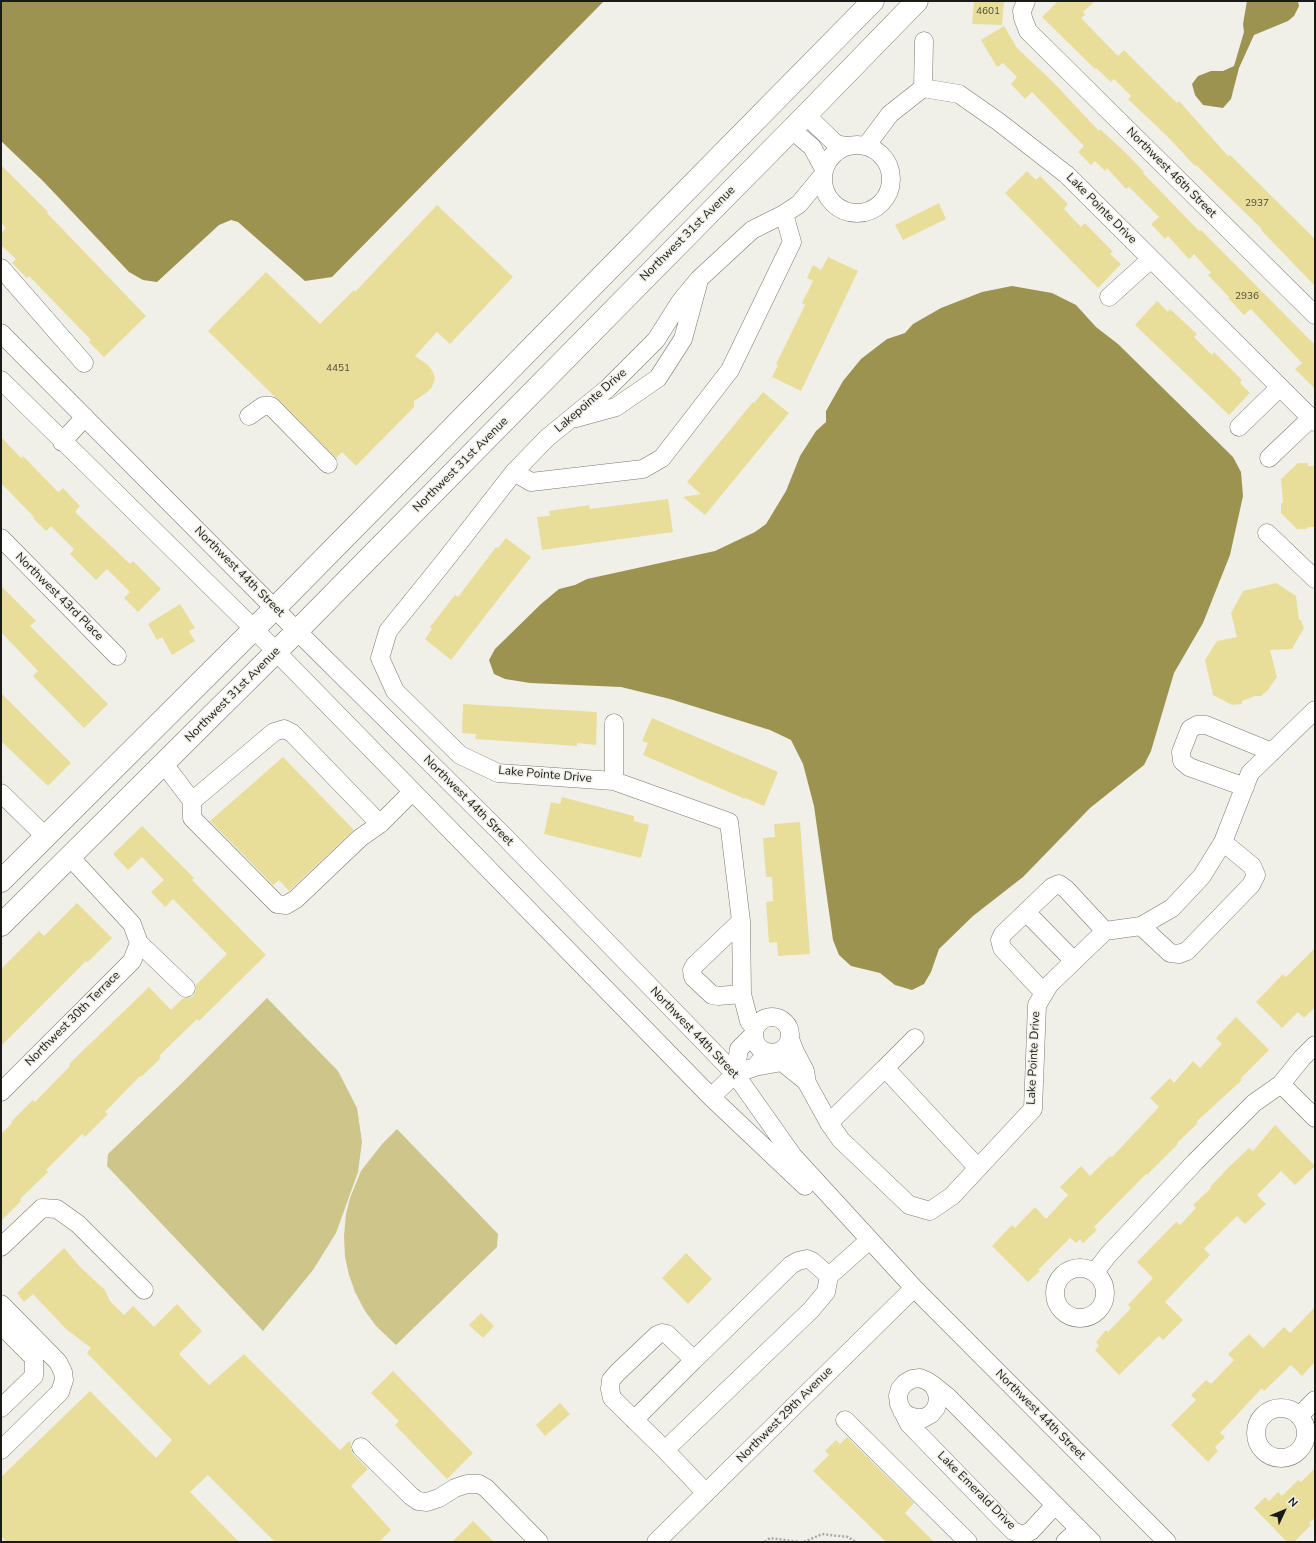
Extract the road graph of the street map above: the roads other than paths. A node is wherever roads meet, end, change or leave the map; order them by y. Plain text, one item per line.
1 (873, 1) edge
2 (916, 1) edge
3 (1026, 1) edge
4 (924, 41) dead end
5 (922, 88) junction
6 (799, 122) junction
7 (846, 146) junction
8 (866, 146) junction
9 (824, 172) junction
10 (830, 200) junction
11 (800, 204) junction
12 (784, 214) junction
13 (1151, 258) junction
14 (1, 268) edge
15 (699, 279) junction
16 (1109, 296) dead end
17 (1315, 315) edge
18 (1, 333) edge
19 (84, 363) dead end
20 (1, 380) edge
21 (1280, 387) junction
22 (249, 416) dead end
23 (85, 417) junction
24 (571, 419) junction
25 (1313, 420) edge
26 (1238, 427) dead end
27 (62, 442) junction
28 (1269, 458) dead end
29 (328, 464) dead end
30 (514, 472) junction
31 (478, 519) joint
32 (1267, 533) dead end
33 (1, 538) edge
34 (1315, 579) edge
35 (275, 608) junction
36 (254, 629) junction
37 (297, 631) junction
38 (276, 652) junction
39 (117, 656) dead end
40 (1315, 710) edge
41 (614, 723) dead end
42 (1272, 752) junction
43 (164, 764) junction
44 (614, 781) junction
45 (1245, 787) junction
46 (412, 792) junction
47 (1, 793) edge
48 (192, 801) junction
49 (380, 824) junction
50 (46, 837) junction
51 (1224, 842) junction
52 (70, 857) junction
53 (1, 881) edge
54 (1026, 912) junction
55 (741, 921) junction
56 (1, 925) edge
57 (1141, 926) junction
58 (1105, 931) junction
59 (139, 943) junction
60 (1074, 961) junction
61 (186, 988) dead end
62 (1044, 993) junction
63 (742, 994) junction
64 (759, 1027) junction
65 (916, 1038) dead end
66 (1315, 1045) edge
67 (783, 1051) junction
68 (884, 1068) junction
69 (735, 1074) junction
70 (1281, 1084) junction
71 (1, 1092) edge
72 (711, 1097) junction
73 (1315, 1118) edge
74 (829, 1123) junction
75 (978, 1168) junction
76 (866, 1243) junction
77 (1, 1247) edge
78 (1095, 1272) dead end
79 (829, 1276) junction
80 (914, 1288) junction
81 (144, 1290) dead end
82 (1, 1304) edge
83 (1, 1325) edge
84 (694, 1360) junction
85 (934, 1385) junction
86 (1315, 1400) edge
87 (1, 1408) edge
88 (902, 1411) junction
89 (1299, 1416) dead end
90 (634, 1420) junction
91 (845, 1420) dead end
92 (362, 1447) dead end
93 (1, 1450) edge
94 (665, 1450) junction
95 (706, 1493) junction
96 (1056, 1505) junction
97 (1079, 1529) junction
98 (539, 1542) edge
99 (656, 1542) edge
100 (968, 1542) edge
101 (1066, 1542) edge
102 (1092, 1542) edge
103 (1167, 1542) edge

1 - 35 main road
2 - 6 main road, Northwest 31st Avenue
3 - 17 street, Northwest 46th Street
4 - 5 street
5 - 8 street
5 - 13 street, Lake Pointe Drive
6 - 7 street
6 - 9 street
6 - 37 main road, Northwest 31st Avenue
7 - 8 street
7 - 9 street
8 - 10 street
9 - 10 street
9 - 11 street
10 - 11 street
11 - 12 street
12 - 15 street
12 - 30 street
13 - 16 street
13 - 21 street, Lake Pointe Drive
14 - 19 street
15 - 24 street, Lakepointe Drive
15 - 24 street
18 - 23 street, Northwest 44th Street
20 - 27 street, Northwest 44th Street
21 - 25 street, Lake Pointe Drive
21 - 26 street
22 - 29 street
23 - 27 street
23 - 35 street, Northwest 44th Street
24 - 30 street, Lakepointe Drive
25 - 28 street
27 - 36 street, Northwest 44th Street
30 - 31 street, Lakepointe Drive
31 - 44 street, Lake Pointe Drive
32 - 34 street
33 - 39 street, Northwest 43rd Place
35 - 36 main road
35 - 37 street, Northwest 44th Street
36 - 38 street, Northwest 44th Street
36 - 50 main road
37 - 38 main road, Northwest 31st Avenue
37 - 69 street, Northwest 44th Street
38 - 43 main road, Northwest 31st Avenue
38 - 46 street, Northwest 44th Street
40 - 42 street
41 - 44 street
42 - 45 street
42 - 45 street
43 - 48 street
43 - 52 main road, Northwest 31st Avenue
44 - 55 street, Lake Pointe Drive
45 - 51 street
46 - 49 street
46 - 72 street, Northwest 44th Street
47 - 50 street
48 - 49 street
48 - 49 street
50 - 53 main road
51 - 57 street
51 - 57 street
52 - 56 main road, Northwest 31st Avenue
52 - 59 street
54 - 58 street
54 - 60 street
54 - 62 street
55 - 63 street, Lake Pointe Drive
55 - 63 street
57 - 58 street
58 - 60 street, Lake Pointe Drive
59 - 61 street
59 - 71 street, Northwest 30th Terrace
60 - 62 street, Lake Pointe Drive
62 - 75 street, Lake Pointe Drive
63 - 64 street, Lake Pointe Drive
64 - 67 street, Lake Pointe Drive
64 - 67 street, Lake Pointe Drive
64 - 69 street
65 - 68 street
66 - 70 street
67 - 69 street
67 - 74 street, Lake Pointe Drive
68 - 74 street
68 - 75 street
69 - 72 street
69 - 80 street, Northwest 44th Street
70 - 73 street
70 - 78 street
72 - 76 street, Northwest 44th Street
74 - 75 street, Lake Pointe Drive
76 - 79 street
76 - 80 street, Northwest 44th Street
77 - 81 street
79 - 84 street
79 - 94 street
80 - 95 street, Northwest 29th Avenue
80 - 103 street, Northwest 44th Street
82 - 93 street
83 - 87 street
84 - 90 street
84 - 90 street
85 - 88 street, Lake Emerald Drive
85 - 88 street
85 - 96 street, Lake Emerald Drive
86 - 89 street
88 - 96 street, Lake Emerald Drive
90 - 94 street
91 - 100 street
92 - 98 street
94 - 95 street
95 - 99 street, Northwest 29th Avenue
96 - 97 street, Lake Emerald Drive
97 - 101 street
97 - 102 street, Lake Emerald Drive

